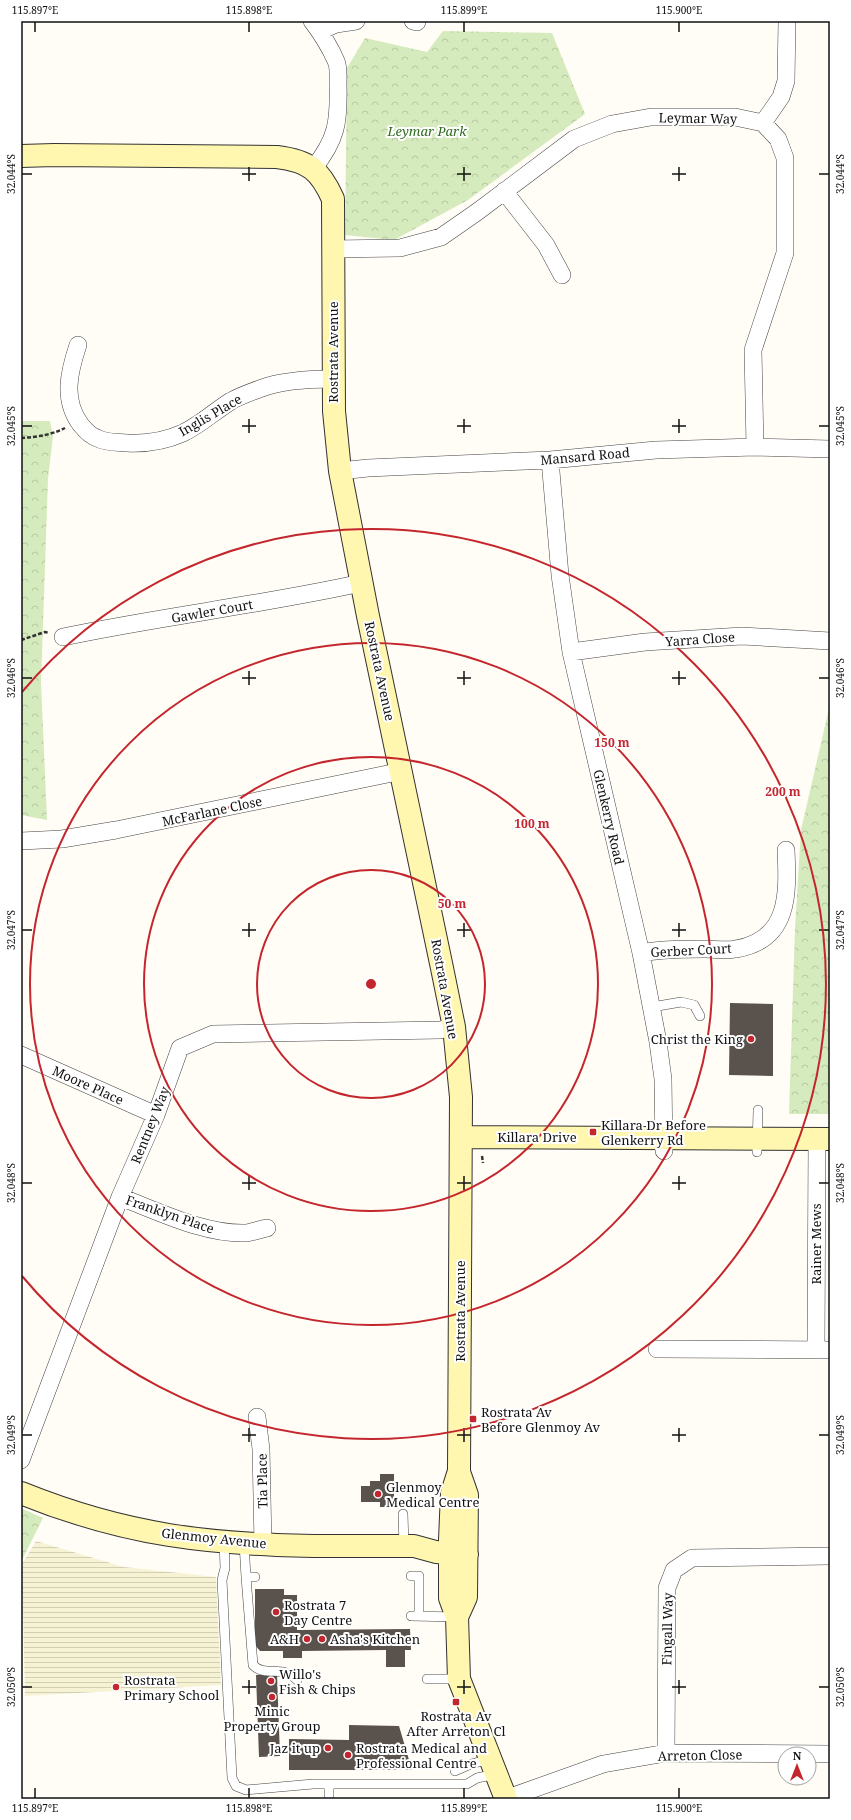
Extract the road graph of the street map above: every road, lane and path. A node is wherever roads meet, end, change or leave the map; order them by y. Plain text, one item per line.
1 (356, 21) edge
2 (786, 21) edge
3 (316, 26) edge
4 (763, 123) junction
5 (21, 156) edge
6 (313, 169) junction
7 (504, 191) junction
8 (333, 250) junction
9 (562, 275) dead end
10 (78, 344) dead end
11 (333, 379) junction
12 (77, 420) junction
13 (21, 438) edge
14 (755, 447) junction
15 (830, 449) edge
16 (550, 460) junction
17 (340, 471) junction
18 (361, 583) junction
19 (63, 637) joint
20 (21, 640) edge
21 (830, 641) edge
22 (571, 652) junction
23 (402, 771) junction
24 (21, 841) edge
25 (786, 850) dead end
26 (641, 953) junction
27 (652, 1007) junction
28 (700, 1016) dead end
29 (454, 1027) junction
30 (21, 1055) edge
31 (758, 1110) dead end
32 (156, 1115) junction
33 (461, 1144) junction
34 (664, 1145) junction
35 (823, 1145) edge
36 (757, 1146) junction
37 (120, 1197) junction
38 (268, 1228) dead end
39 (657, 1348) dead end
40 (823, 1350) edge
41 (257, 1417) dead end
42 (21, 1460) edge
43 (21, 1493) edge
44 (403, 1514) dead end
45 (244, 1543) junction
46 (409, 1546) junction
47 (458, 1547) junction
48 (830, 1556) edge
49 (411, 1576) dead end
50 (457, 1617) junction
51 (428, 1679) dead end
52 (459, 1679) junction
53 (297, 1680) dead end
54 (666, 1753) junction
55 (830, 1754) edge
56 (494, 1767) junction
57 (455, 1771) dead end
58 (329, 1784) junction
59 (329, 1795) dead end
60 (506, 1799) edge

1 - 3 street
2 - 4 street
3 - 6 street
4 - 7 street, Leymar Way
4 - 14 street
5 - 6 street, Rostrata Avenue
6 - 8 street, Rostrata Avenue
7 - 8 street, Leymar Way
7 - 9 street
8 - 11 street, Rostrata Avenue
10 - 12 street, Inglis Place
11 - 12 street, Inglis Place
11 - 17 street, Rostrata Avenue
12 - 13 path
14 - 15 street, Mansard Road
14 - 16 street, Mansard Road
16 - 17 street, Mansard Road
16 - 22 street, Glenkerry Road
17 - 18 street, Rostrata Avenue
18 - 19 street, Gawler Court
18 - 23 street, Rostrata Avenue
19 - 20 path
21 - 22 street, Yarra Close
22 - 26 street, Glenkerry Road
23 - 24 street, McFarlane Close
23 - 29 street, Rostrata Avenue
25 - 26 street, Gerber Court
26 - 27 street, Glenkerry Road
27 - 28 lane
27 - 34 street, Glenkerry Road
29 - 32 street, Rentney Way
29 - 33 street, Rostrata Avenue
30 - 32 street, Moore Place
31 - 36 lane
32 - 37 street, Rentney Way
33 - 34 street, Killara Drive
33 - 47 street, Rostrata Avenue
34 - 36 street, Killara Drive
35 - 36 street, Killara Drive
35 - 40 street, Rainer Mews
37 - 38 street, Franklyn Place
37 - 42 street, Rentney Way
39 - 40 street, Rainer Mews
41 - 45 street, Tia Place
43 - 45 street, Glenmoy Avenue
44 - 46 lane
45 - 46 street, Glenmoy Avenue
45 - 53 lane
45 - 58 lane
46 - 47 street, Glenmoy Avenue
47 - 50 street, Rostrata Avenue
48 - 54 street, Fingall Way
49 - 50 lane
50 - 52 street, Rostrata Avenue
51 - 52 lane
52 - 56 street, Rostrata Avenue
54 - 55 street, Arreton Close
54 - 60 street, Arreton Close
56 - 57 lane
56 - 58 lane
56 - 60 street, Rostrata Avenue
58 - 59 lane

